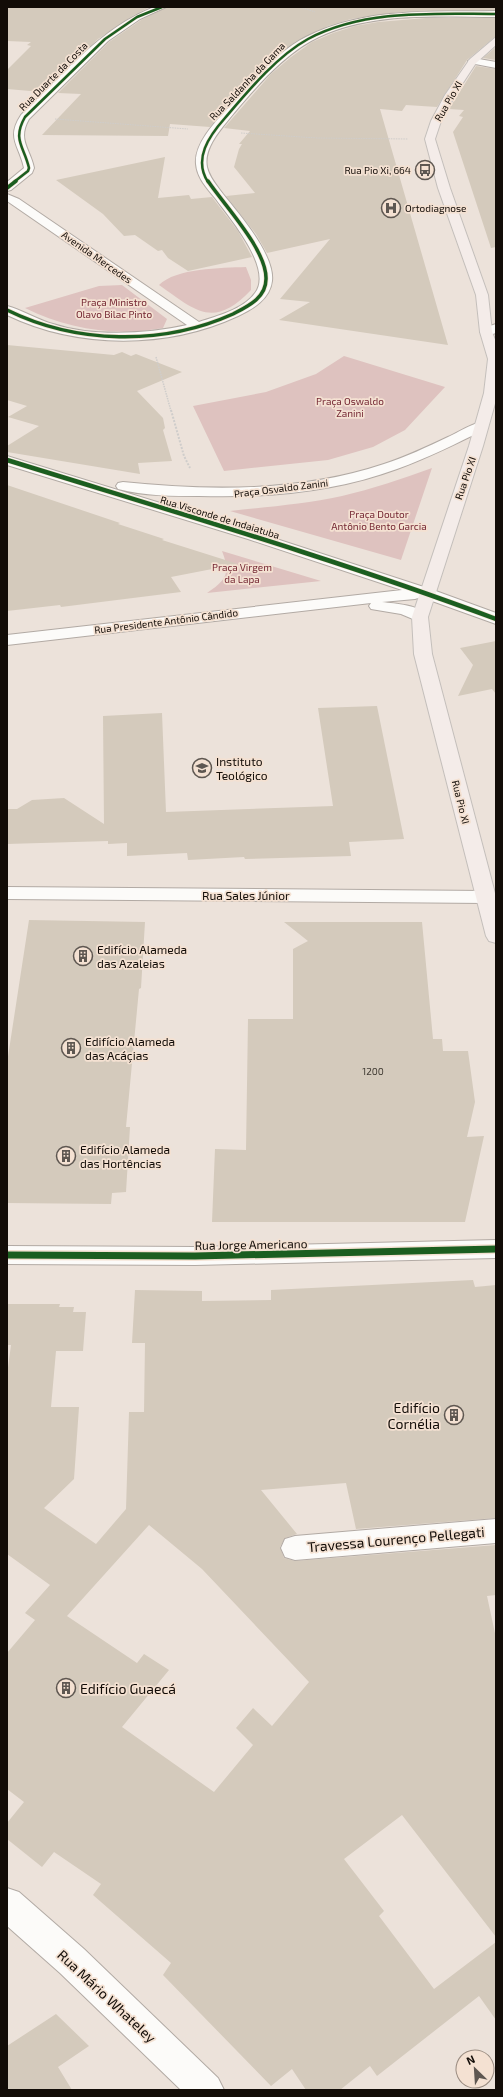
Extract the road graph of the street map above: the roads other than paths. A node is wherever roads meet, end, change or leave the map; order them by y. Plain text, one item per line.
1 (162, 7) edge
2 (480, 14) junction
3 (496, 14) edge
4 (496, 18) edge
5 (496, 40) edge
6 (473, 61) junction
7 (496, 65) edge
8 (8, 184) edge
9 (11, 199) edge
10 (482, 295) junction
11 (496, 309) edge
12 (7, 310) edge
13 (198, 327) junction
14 (491, 330) edge
15 (494, 393) edge
16 (481, 426) junction
17 (7, 460) edge
18 (71, 479) junction
19 (427, 593) junction
20 (324, 603) junction
21 (420, 617) junction
22 (496, 619) edge
23 (7, 640) edge
24 (7, 893) edge
25 (485, 897) junction
26 (496, 936) edge
27 (496, 1249) edge
28 (7, 1255) edge
29 (496, 1531) edge
30 (295, 1548) dead end
31 (7, 1904) edge
32 (206, 2090) edge

1 - 8 street, Rua Duarte da Costa
2 - 3 street, Rua Saldanha da Gama
2 - 4 street, Rua Saldanha da Gama
2 - 13 street, Rua Saldanha da Gama
5 - 6 main road, Rua Pio XI
6 - 7 street
6 - 10 main road, Rua Pio XI
8 - 9 street, Avenida Mercedes
9 - 13 street, Avenida Mercedes
10 - 11 main road
10 - 14 main road, Rua Pio XI
12 - 13 street, Rua Saldanha da Gama
14 - 15 main road, Rua Pio XI
15 - 16 main road, Rua Pio XI
16 - 18 street, Praça Osvaldo Zanini
16 - 19 main road, Rua Pio XI
17 - 18 street, Rua Visconde de Indaiatuba
18 - 19 street, Rua Visconde de Indaiatuba
19 - 20 street, Rua Presidente Antônio Cândido
19 - 21 main road, Rua Pio XI
19 - 22 street, Rua Visconde de Indaiatuba
20 - 21 street, Rua Presidente Antônio Cândido
20 - 23 street, Rua Presidente Antônio Cândido
21 - 25 main road, Rua Pio XI
24 - 25 street, Rua Sales Júnior
25 - 26 main road, Rua Pio XI
27 - 28 street, Rua Jorge Americano
29 - 30 street, Travessa Lourenço Pellegati
31 - 32 street, Rua Mário Whateley

